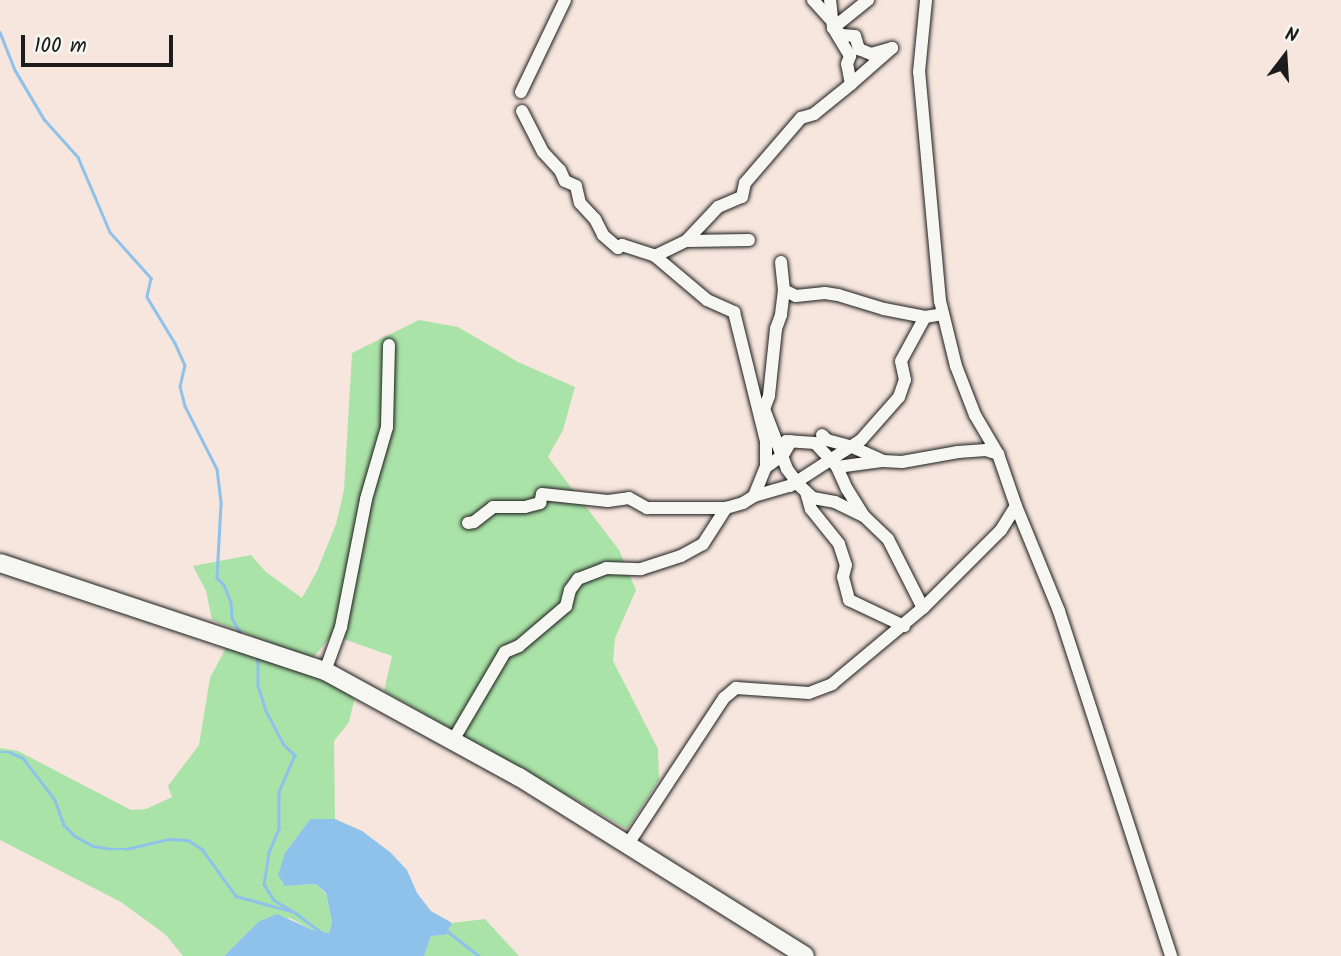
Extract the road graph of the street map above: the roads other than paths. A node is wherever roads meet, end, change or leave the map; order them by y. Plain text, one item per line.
1 (565, 0) edge
2 (813, 0) edge
3 (830, 0) edge
4 (868, 0) edge
5 (926, 0) edge
6 (832, 24) junction
7 (851, 84) junction
8 (521, 92) dead end
9 (522, 111) dead end
10 (749, 240) dead end
11 (686, 241) junction
12 (655, 256) junction
13 (781, 262) dead end
14 (784, 289) junction
15 (943, 314) junction
16 (925, 317) junction
17 (389, 345) dead end
18 (822, 435) dead end
19 (775, 439) junction
20 (791, 442) junction
21 (850, 446) junction
22 (998, 453) junction
23 (783, 455) junction
24 (883, 461) junction
25 (833, 463) junction
26 (766, 467) junction
27 (792, 483) junction
28 (807, 493) junction
29 (754, 496) junction
30 (1017, 506) junction
31 (726, 508) junction
32 (864, 516) junction
33 (468, 523) dead end
34 (0, 563) edge
35 (923, 608) junction
36 (904, 626) junction
37 (325, 671) junction
38 (452, 742) junction
39 (628, 844) junction
40 (805, 956) edge
41 (1171, 956) edge

1 - 8 street
2 - 6 street
3 - 6 street
4 - 6 street
5 - 15 street
6 - 7 street
6 - 7 street
7 - 11 street
9 - 12 street
10 - 11 street
11 - 12 street
12 - 26 street
13 - 14 street
14 - 16 street
14 - 19 street
15 - 16 street
15 - 22 street
16 - 21 street
17 - 37 street
18 - 21 street
19 - 20 street
19 - 23 street
20 - 23 street
20 - 25 street
21 - 24 street
21 - 25 street
22 - 24 street
22 - 30 street
23 - 26 street
23 - 27 street
24 - 25 street
25 - 27 street
25 - 32 street
26 - 29 street
27 - 28 street
27 - 29 street
28 - 32 street
28 - 36 street
29 - 31 street
30 - 35 street
30 - 41 street
31 - 33 street
31 - 38 street
32 - 35 street
34 - 37 main road
35 - 36 street
36 - 39 street
37 - 38 main road
38 - 39 main road
39 - 40 main road

